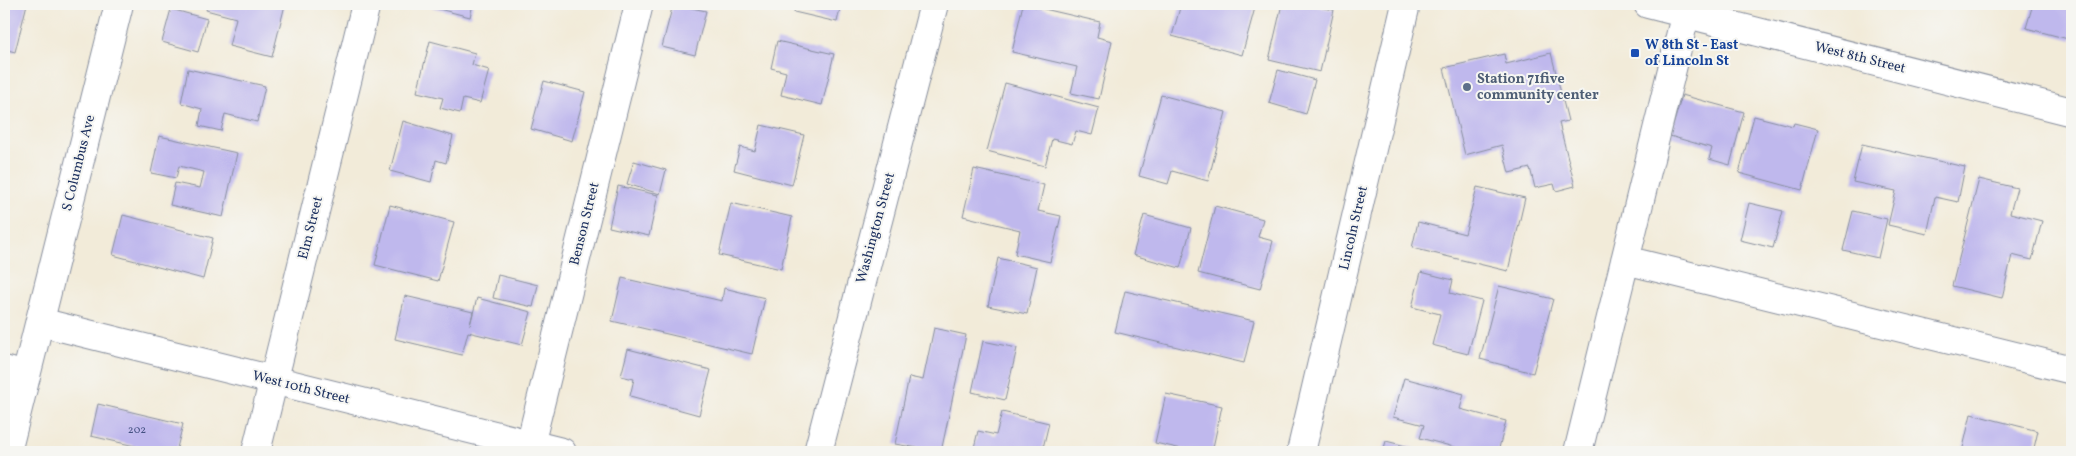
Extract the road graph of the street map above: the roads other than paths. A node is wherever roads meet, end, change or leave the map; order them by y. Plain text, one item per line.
1 (118, 4) edge
2 (366, 4) edge
3 (639, 4) edge
4 (934, 4) edge
5 (1406, 4) edge
6 (1648, 4) edge
7 (1687, 8) edge
8 (2072, 112) edge
9 (1625, 260) junction
10 (40, 322) junction
11 (2072, 370) edge
12 (15, 373) edge
13 (274, 381) junction
14 (530, 445) junction
15 (7, 452) edge
16 (256, 452) edge
17 (562, 452) edge
18 (818, 452) edge
19 (1302, 452) edge
20 (1578, 452) edge

1 - 10 street, S Columbus Ave
2 - 13 street, Elm Street
3 - 14 street, Benson Street
4 - 18 street, Washington Street
5 - 19 street, Lincoln Street
6 - 7 street, West 8th Street
7 - 8 street, West 8th Street
7 - 9 street
9 - 11 street
9 - 20 street
10 - 12 street, S Columbus Ave
10 - 13 street, West 10th Street
12 - 15 street, S Columbus Ave
13 - 14 street, West 10th Street
13 - 16 street, Elm Street
14 - 17 street, West 10th Street

